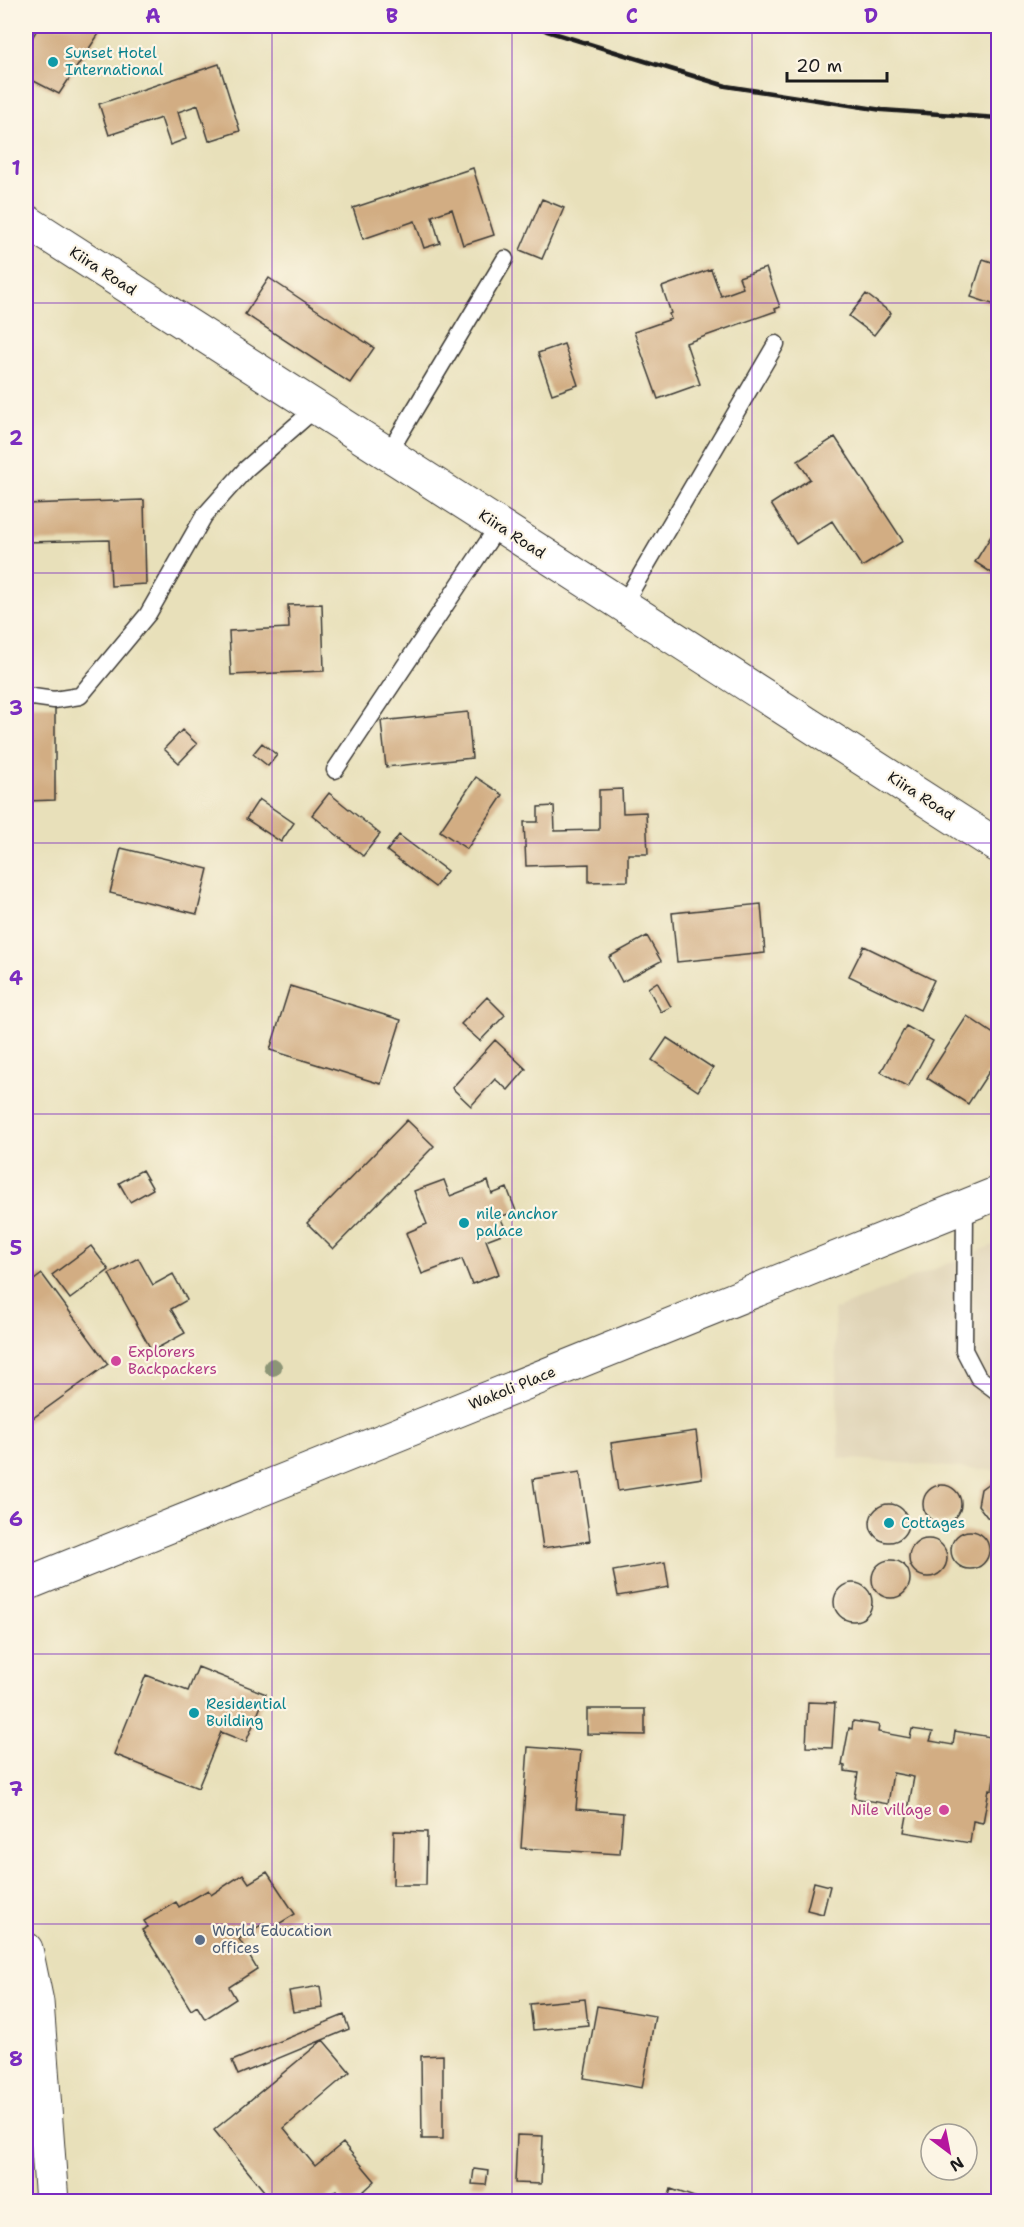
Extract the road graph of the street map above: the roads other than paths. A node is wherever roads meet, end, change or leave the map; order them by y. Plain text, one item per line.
1 (26, 221) edge
2 (505, 259) dead end
3 (776, 344) dead end
4 (316, 408) junction
5 (388, 454) junction
6 (499, 525) junction
7 (623, 605) junction
8 (26, 696) edge
9 (335, 770) dead end
10 (999, 846) edge
11 (999, 1193) edge
12 (965, 1206) junction
13 (999, 1392) edge
14 (26, 1584) edge
15 (26, 1949) edge
16 (52, 2202) edge

1 - 4 street, Kiira Road
2 - 5 lane
3 - 7 lane
4 - 5 street, Kiira Road
4 - 8 lane
5 - 6 street, Kiira Road
6 - 7 street, Kiira Road
6 - 9 lane
7 - 10 street, Kiira Road
11 - 12 street, Wakoli Place
12 - 13 lane
12 - 14 street, Wakoli Place
15 - 16 street

